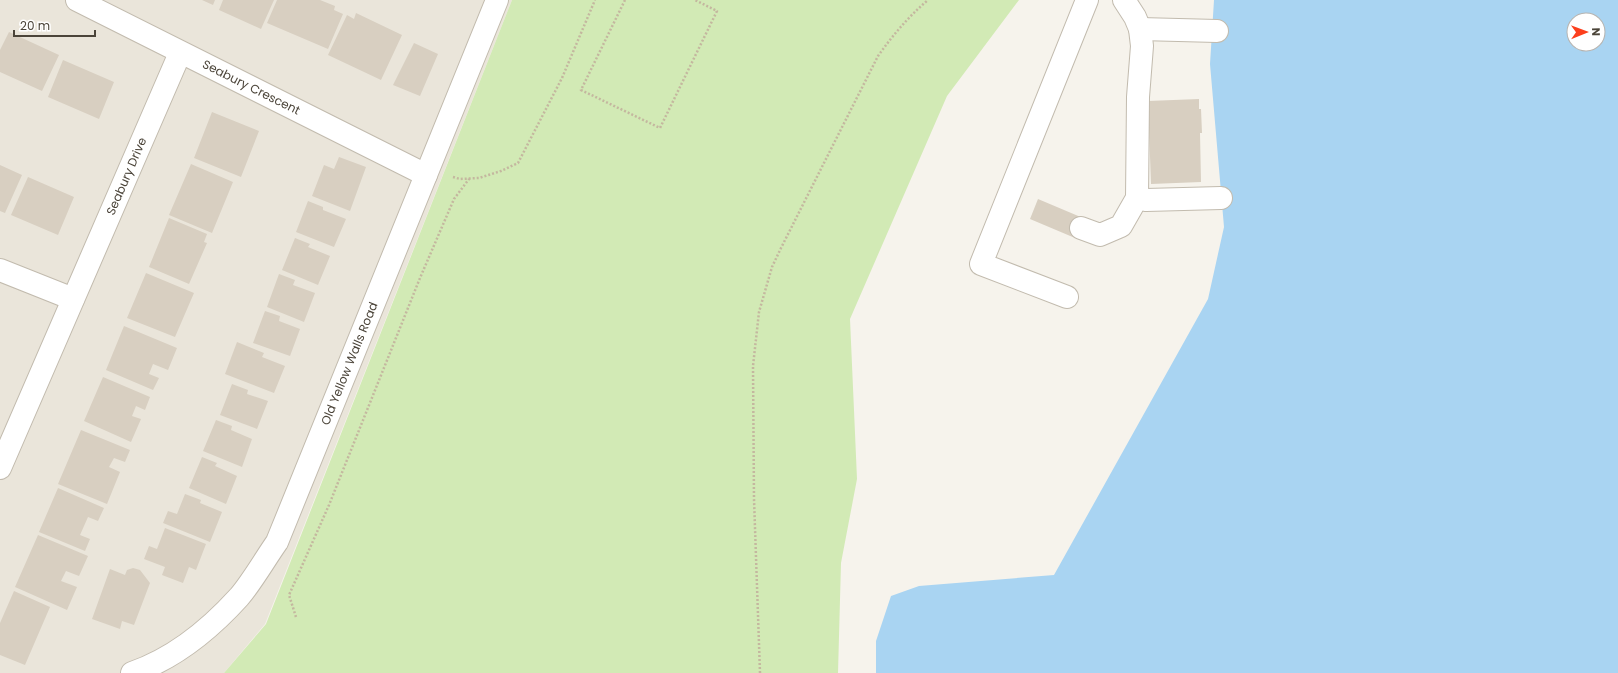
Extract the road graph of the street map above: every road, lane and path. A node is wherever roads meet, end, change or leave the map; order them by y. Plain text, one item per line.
1 (77, 0) edge
2 (497, 0) edge
3 (595, 0) edge
4 (625, 0) edge
5 (695, 0) edge
6 (928, 0) edge
7 (1087, 0) edge
8 (1124, 0) edge
9 (1140, 28) junction
10 (1217, 31) dead end
11 (180, 53) junction
12 (426, 176) junction
13 (469, 179) junction
14 (1137, 198) junction
15 (1221, 198) dead end
16 (1081, 228) dead end
17 (0, 270) edge
18 (1067, 297) dead end
19 (73, 300) junction
20 (0, 468) edge
21 (296, 617) dead end
22 (132, 673) edge
23 (760, 673) edge

1 - 11 street, Seabury Crescent
2 - 12 street, Old Yellow Walls Road
3 - 13 path
4 - 5 path
6 - 23 path
7 - 18 street
8 - 9 street
9 - 10 street
9 - 14 street
11 - 12 street, Seabury Crescent
11 - 19 street, Seabury Drive
12 - 13 path
12 - 22 street, Old Yellow Walls Road
13 - 21 path
14 - 15 street
14 - 16 street
17 - 19 street
19 - 20 street, Seabury Drive

